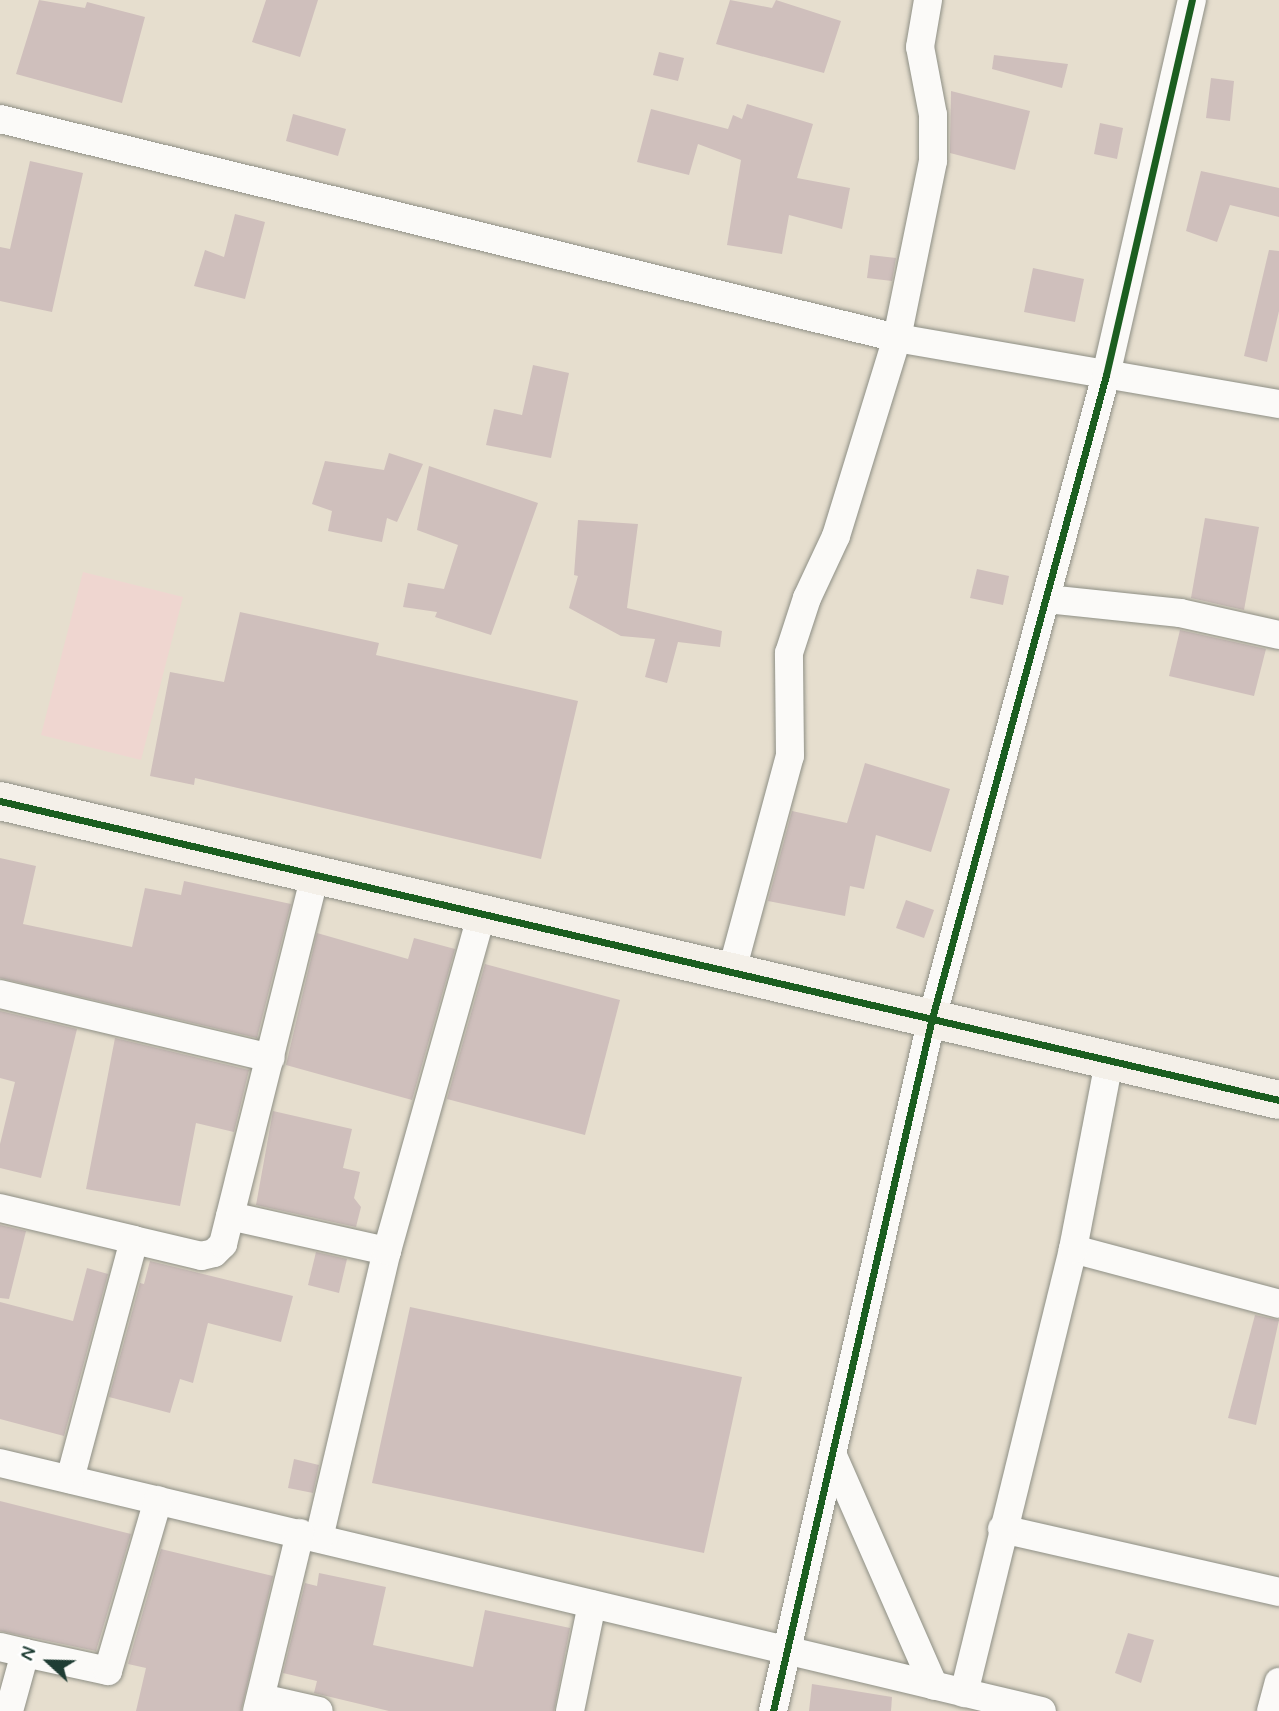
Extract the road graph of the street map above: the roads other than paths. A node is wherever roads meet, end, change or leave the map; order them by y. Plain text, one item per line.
1 (928, 0) edge
2 (1192, 0) edge
3 (0, 119) edge
4 (897, 338) junction
5 (1106, 375) junction
6 (1279, 404) edge
7 (1047, 599) junction
8 (1279, 635) edge
9 (0, 801) edge
10 (315, 874) junction
11 (482, 915) junction
12 (731, 974) junction
13 (0, 994) edge
14 (931, 1022) junction
15 (271, 1058) junction
16 (1109, 1062) junction
17 (1279, 1100) edge
18 (0, 1208) edge
19 (230, 1216) junction
20 (134, 1240) junction
21 (1073, 1249) junction
22 (387, 1251) junction
23 (1279, 1304) edge
24 (833, 1456) junction
25 (0, 1462) edge
26 (70, 1479) junction
27 (158, 1500) junction
28 (1002, 1529) junction
29 (309, 1536) junction
30 (1279, 1592) edge
31 (592, 1604) junction
32 (13, 1650) edge
33 (787, 1653) junction
34 (1279, 1682) edge
35 (934, 1686) junction
36 (964, 1692) junction
37 (259, 1705) edge
38 (9, 1711) edge
39 (319, 1711) edge
40 (570, 1711) edge
41 (773, 1711) edge
42 (1042, 1711) edge
43 (1271, 1711) edge

1 - 4 street
2 - 5 street
3 - 4 street
4 - 5 street
4 - 12 street
5 - 6 street
5 - 7 street
7 - 8 street
7 - 14 street
9 - 10 street
10 - 11 street
10 - 15 street
11 - 12 street
11 - 22 street
12 - 14 street
13 - 15 street
14 - 16 street
14 - 24 street
15 - 19 street
16 - 17 street
16 - 21 street
18 - 20 street
19 - 20 street
19 - 22 street
20 - 26 street
21 - 23 street
21 - 28 street
22 - 29 street
24 - 33 street
24 - 35 street
25 - 26 street
26 - 27 street
27 - 29 street
27 - 32 street
28 - 30 street
28 - 36 street
29 - 31 street
29 - 37 street
31 - 33 street
31 - 40 street
32 - 38 street
33 - 35 street
33 - 41 street
34 - 43 street
35 - 36 street
36 - 42 street
37 - 39 street

